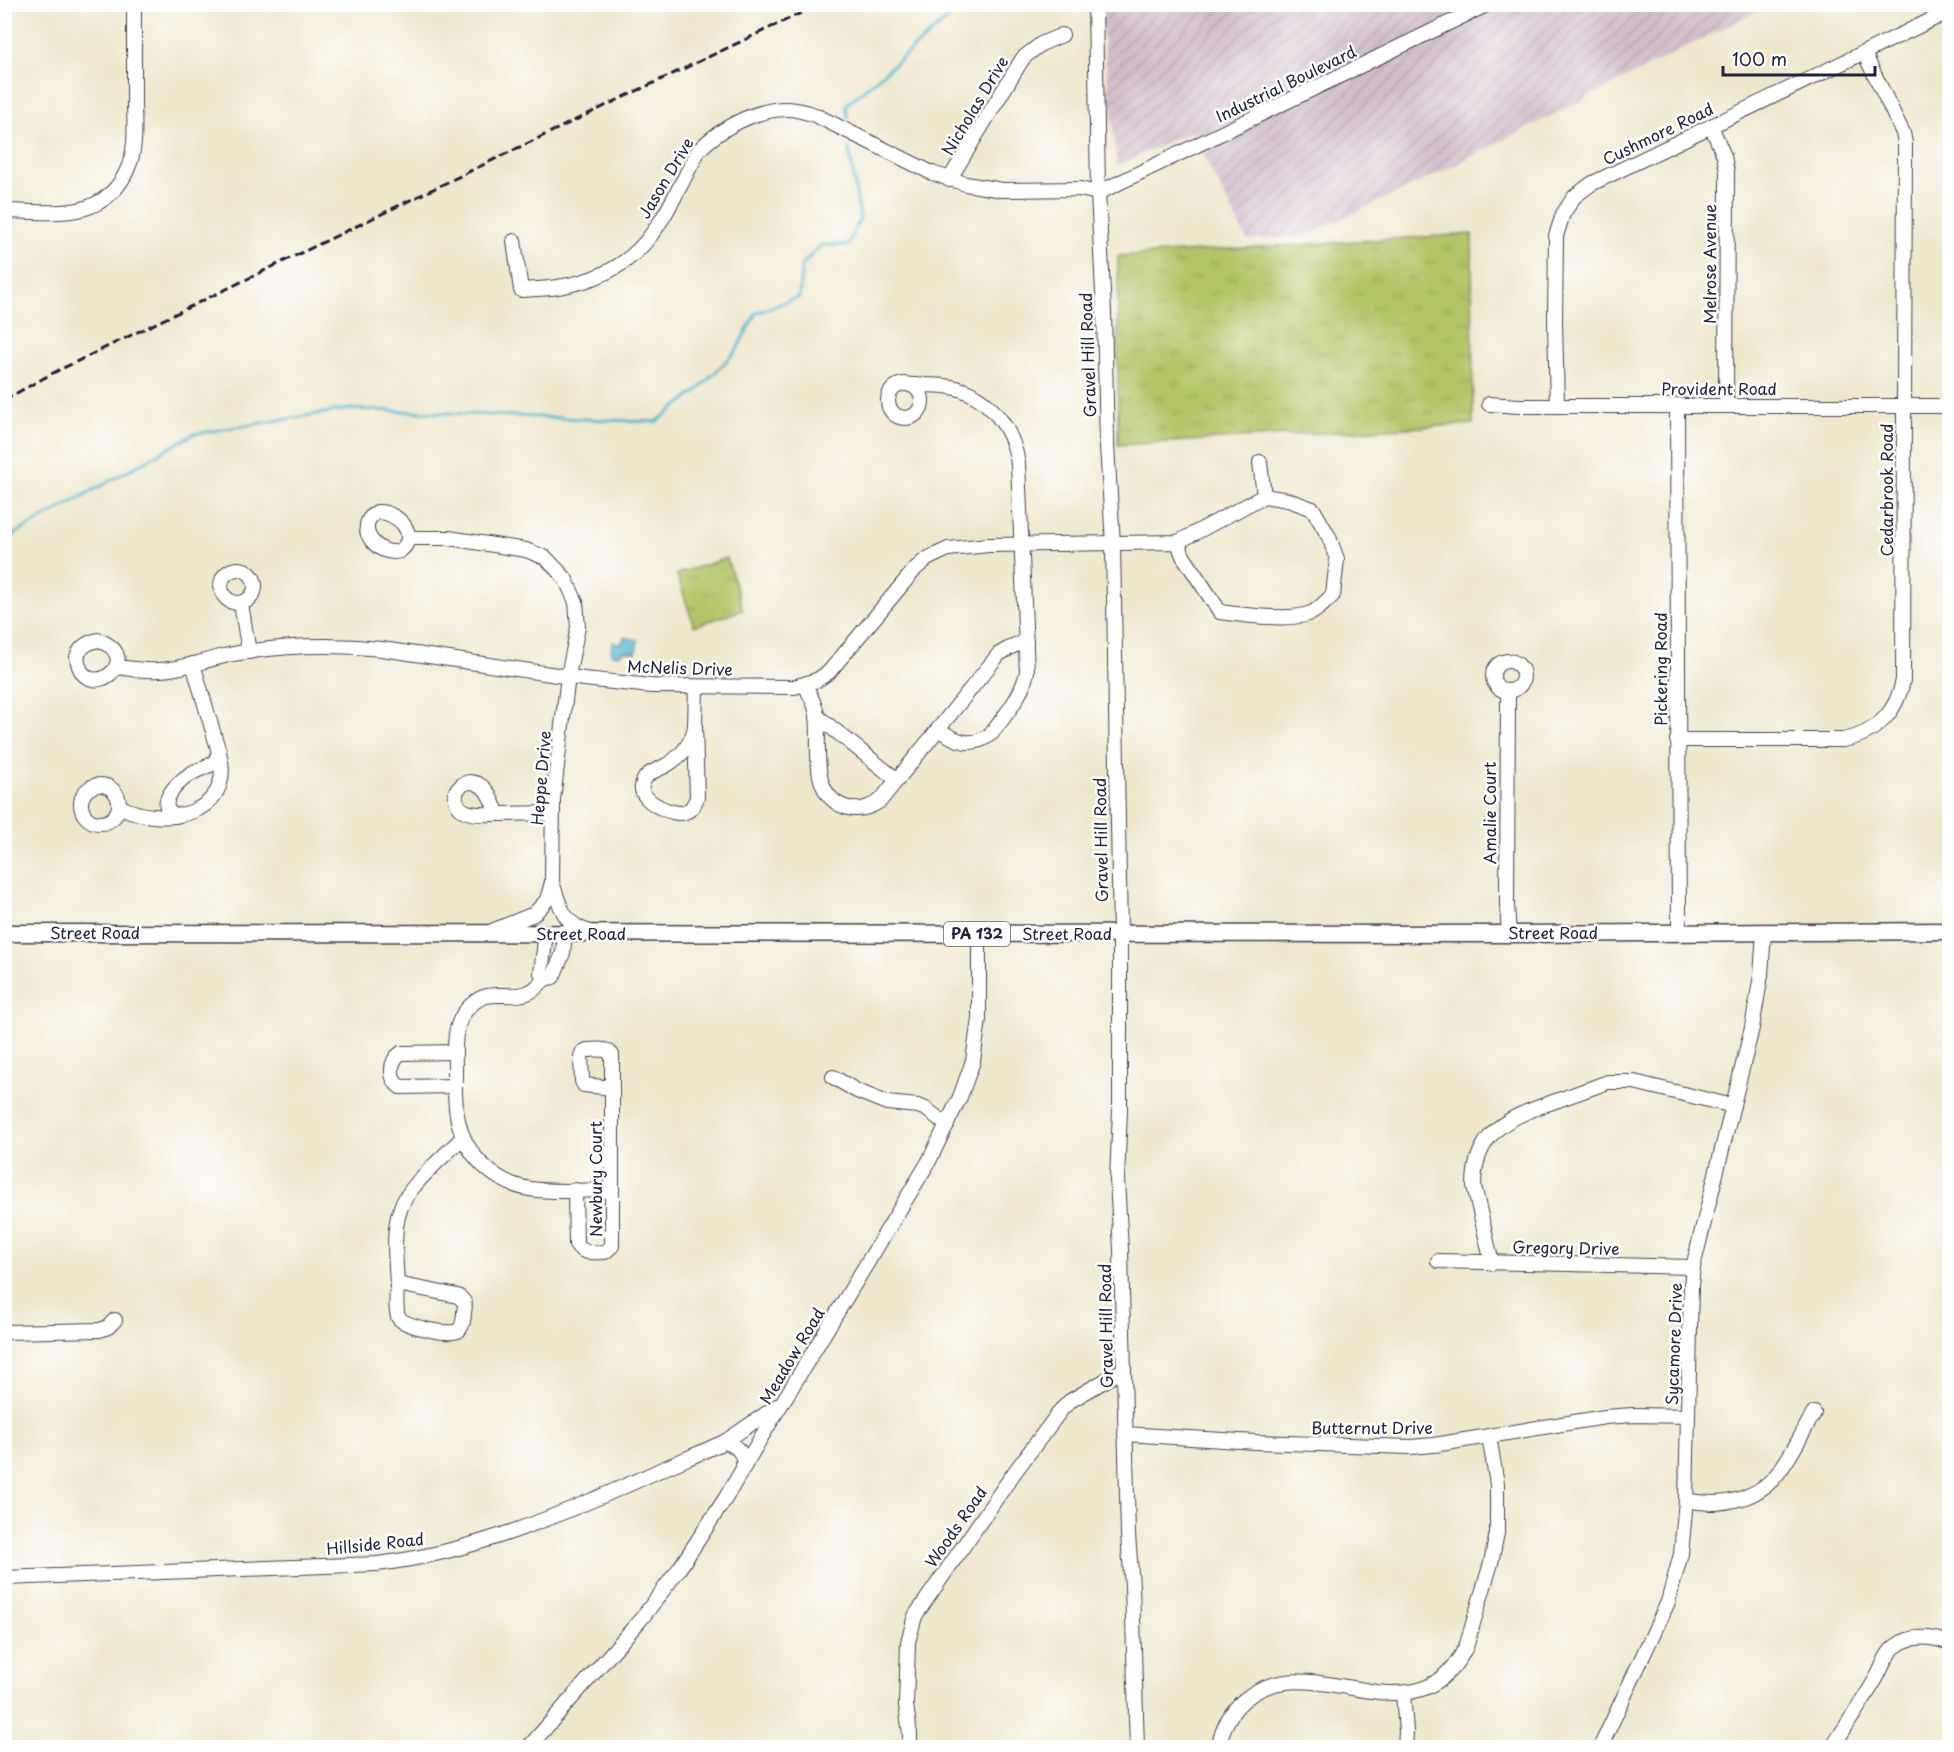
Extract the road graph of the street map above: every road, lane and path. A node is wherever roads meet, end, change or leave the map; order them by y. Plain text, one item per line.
1 (134, 4) edge
2 (1095, 4) edge
3 (1488, 4) edge
4 (1950, 11) edge
5 (1062, 35) dead end
6 (1864, 53) junction
7 (1711, 126) junction
8 (949, 180) junction
9 (1098, 193) junction
10 (4, 211) edge
11 (514, 242) dead end
12 (911, 385) dead end
13 (1489, 404) dead end
14 (1557, 405) junction
15 (1677, 405) junction
16 (1726, 405) junction
17 (1904, 406) junction
18 (1950, 406) edge
19 (1260, 462) dead end
20 (1264, 496) junction
21 (408, 538) dead end
22 (1178, 542) junction
23 (1022, 544) junction
24 (1113, 544) junction
25 (241, 604) dead end
26 (1026, 643) junction
27 (249, 651) junction
28 (193, 664) junction
29 (117, 667) dead end
30 (568, 676) junction
31 (805, 685) junction
32 (696, 687) junction
33 (1508, 692) dead end
34 (817, 716) junction
35 (695, 726) junction
36 (938, 729) junction
37 (1677, 740) junction
38 (219, 752) junction
39 (897, 780) junction
40 (119, 806) dead end
41 (171, 812) junction
42 (553, 813) junction
43 (498, 814) dead end
44 (552, 882) junction
45 (1950, 931) edge
46 (1679, 932) junction
47 (1764, 932) junction
48 (4, 933) edge
49 (546, 933) junction
50 (565, 933) junction
51 (1120, 933) junction
52 (484, 934) junction
53 (596, 934) junction
54 (979, 934) junction
55 (1509, 934) junction
56 (545, 979) junction
57 (455, 1052) junction
58 (833, 1077) dead end
59 (455, 1086) junction
60 (612, 1088) dead end
61 (1733, 1106) junction
62 (947, 1125) junction
63 (463, 1137) junction
64 (575, 1190) junction
65 (612, 1190) junction
66 (1438, 1262) dead end
67 (1492, 1263) junction
68 (1693, 1267) junction
69 (397, 1284) junction
70 (115, 1320) dead end
71 (4, 1332) edge
72 (1123, 1370) junction
73 (783, 1401) junction
74 (1814, 1413) dead end
75 (1688, 1416) junction
76 (1125, 1434) junction
77 (1489, 1436) junction
78 (726, 1441) junction
79 (743, 1467) junction
80 (1686, 1500) junction
81 (4, 1578) edge
82 (1950, 1643) edge
83 (1403, 1694) junction
84 (528, 1748) edge
85 (910, 1748) edge
86 (1137, 1748) edge
87 (1218, 1748) edge
88 (1405, 1748) edge
89 (1600, 1748) edge
90 (1832, 1748) edge

1 - 10 street
2 - 9 street, Gravel Hill Road
3 - 9 street, Industrial Boulevard
4 - 6 street, Cushmore Road
5 - 8 street, Nicholas Drive
6 - 7 street, Cushmore Road
6 - 17 street, Cedarbrook Road
7 - 14 street, Cushmore Road
7 - 16 street, Melrose Avenue
8 - 9 street, Jason Drive
8 - 11 street, Jason Drive
9 - 24 street, Gravel Hill Road
12 - 23 street
13 - 14 street, Provident Road
14 - 15 street, Provident Road
15 - 16 street, Provident Road
15 - 37 street, Pickering Road
16 - 17 street, Provident Road
17 - 18 street, Provident Road
17 - 37 street, Cedarbrook Road
19 - 20 street
20 - 22 street
20 - 22 street
21 - 30 street, Heppe Drive
22 - 24 street, McNelis Drive
23 - 24 street, McNelis Drive
23 - 26 street
23 - 31 street, McNelis Drive
24 - 51 street, Gravel Hill Road
25 - 27 street
26 - 36 street
26 - 36 street
27 - 28 street, McNelis Drive
27 - 30 street, McNelis Drive
28 - 29 street, McNelis Drive
28 - 38 street
30 - 32 street, McNelis Drive
30 - 42 street, Heppe Drive
31 - 32 street, McNelis Drive
31 - 34 street
32 - 35 street
33 - 55 street, Amalie Court
34 - 39 street
34 - 39 street
35 - 35 street
36 - 39 street
37 - 46 street, Pickering Road
38 - 41 street
38 - 41 street
40 - 41 street
42 - 43 street
42 - 44 street, Heppe Drive
44 - 52 street, Heppe Drive
44 - 53 street, Heppe Drive
45 - 47 main road, Street Road / PA 132
46 - 47 main road, Street Road / PA 132
46 - 55 main road, Street Road / PA 132
47 - 61 street, Sycamore Drive
48 - 52 main road, Street Road / PA 132
49 - 50 main road, Street Road / PA 132
49 - 52 main road, Street Road / PA 132
49 - 56 street
50 - 53 main road, Street Road / PA 132
50 - 56 street
51 - 54 main road, Street Road / PA 132
51 - 55 main road, Street Road / PA 132
51 - 72 street, Gravel Hill Road
53 - 54 main road, Street Road / PA 132
54 - 62 street, Meadow Road
56 - 57 street
57 - 59 street
57 - 59 street
58 - 62 street
59 - 63 street
60 - 65 street, Newbury Court
61 - 67 street
61 - 68 street, Sycamore Drive
62 - 73 street, Meadow Road
63 - 64 street
63 - 69 street
64 - 65 street
64 - 65 street, Newbury Court
66 - 67 street, Gregory Drive
67 - 68 street, Gregory Drive
68 - 75 street, Sycamore Drive
69 - 69 street
70 - 71 street
72 - 76 street, Gravel Hill Road
72 - 85 street, Woods Road
73 - 78 street, Hillside Road
73 - 79 street, Meadow Road
74 - 80 street
75 - 77 street, Butternut Drive
75 - 80 street, Sycamore Drive
76 - 77 street, Butternut Drive
76 - 86 street, Gravel Hill Road
77 - 83 street
78 - 79 street
78 - 81 street, Hillside Road
79 - 84 street, Meadow Road
80 - 89 street, Sycamore Drive
82 - 90 street
83 - 87 street
83 - 88 street

